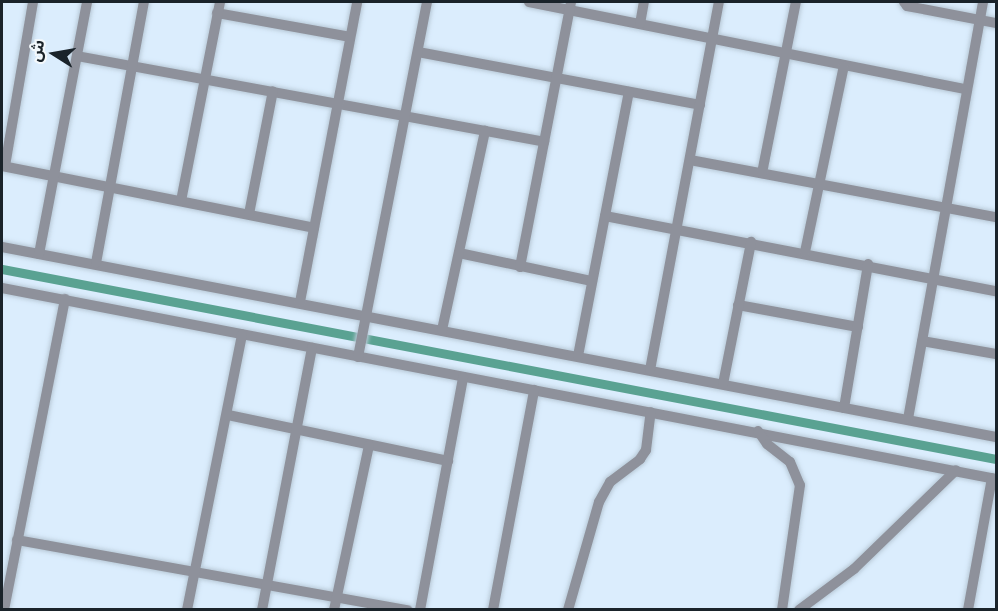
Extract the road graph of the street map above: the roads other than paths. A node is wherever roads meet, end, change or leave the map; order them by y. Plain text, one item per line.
1 (33, 2) edge
2 (87, 2) edge
3 (144, 2) edge
4 (220, 2) edge
5 (357, 2) edge
6 (427, 2) edge
7 (529, 2) edge
8 (644, 2) edge
9 (719, 2) edge
10 (796, 2) edge
11 (904, 2) edge
12 (983, 2) edge
13 (570, 5) edge
14 (217, 14) junction
15 (980, 20) junction
16 (996, 23) edge
17 (640, 24) junction
18 (350, 37) junction
19 (712, 39) junction
20 (418, 52) junction
21 (785, 55) junction
22 (77, 56) junction
23 (133, 64) junction
24 (844, 66) junction
25 (205, 78) junction
26 (556, 78) junction
27 (965, 89) junction
28 (273, 91) junction
29 (629, 92) junction
30 (338, 103) junction
31 (700, 105) junction
32 (406, 116) junction
33 (485, 131) junction
34 (544, 142) junction
35 (690, 160) junction
36 (3, 166) edge
37 (762, 173) junction
38 (54, 174) junction
39 (819, 184) junction
40 (110, 186) junction
41 (181, 201) junction
42 (944, 207) junction
43 (249, 214) junction
44 (605, 216) junction
45 (996, 217) edge
46 (314, 228) junction
47 (677, 229) junction
48 (751, 242) junction
49 (2, 247) edge
50 (805, 252) junction
51 (459, 253) junction
52 (39, 254) junction
53 (96, 263) junction
54 (868, 264) junction
55 (520, 267) junction
56 (932, 278) junction
57 (592, 281) junction
58 (2, 288) edge
59 (996, 291) edge
60 (65, 299) junction
61 (300, 303) junction
62 (738, 305) junction
63 (368, 316) junction
64 (858, 327) junction
65 (442, 330) junction
66 (242, 334) junction
67 (922, 341) junction
68 (312, 348) junction
69 (360, 352) junction
70 (996, 354) edge
71 (578, 356) junction
72 (650, 370) junction
73 (463, 377) junction
74 (723, 384) junction
75 (534, 390) junction
76 (844, 408) junction
77 (651, 412) junction
78 (228, 415) junction
79 (908, 419) junction
80 (298, 430) junction
81 (758, 431) junction
82 (996, 437) edge
83 (369, 446) junction
84 (448, 461) junction
85 (956, 470) junction
86 (994, 478) edge
87 (18, 540) junction
88 (195, 571) junction
89 (267, 583) junction
90 (336, 597) junction
91 (4, 609) edge
92 (188, 609) edge
93 (262, 609) edge
94 (334, 609) edge
95 (408, 609) edge
96 (420, 609) edge
97 (493, 609) edge
98 (568, 609) edge
99 (782, 609) edge
100 (799, 609) edge
101 (968, 609) edge

1 - 36 street
2 - 22 street
3 - 23 street
4 - 14 street
5 - 18 street
6 - 20 street
7 - 13 street
8 - 17 street
9 - 19 street
10 - 21 street
11 - 15 street
12 - 15 street
13 - 17 street
13 - 26 street
14 - 18 street
14 - 25 street
15 - 16 street
15 - 27 street
17 - 19 street
18 - 30 street
19 - 21 street
19 - 31 street
20 - 26 street
20 - 32 street
21 - 24 street
21 - 37 street
22 - 23 street
22 - 38 street
23 - 25 street
23 - 40 street
24 - 27 street
24 - 39 street
25 - 28 street
25 - 41 street
26 - 29 street
26 - 34 street
27 - 42 street
28 - 30 street
28 - 43 street
29 - 31 street
29 - 44 street
30 - 32 street
30 - 46 street
31 - 35 street
32 - 33 street
32 - 63 street
33 - 34 street
33 - 51 street
34 - 55 street
35 - 37 street
35 - 47 street
36 - 38 street
37 - 39 street
38 - 40 street
38 - 52 street
39 - 42 street
39 - 50 street
40 - 41 street
40 - 53 street
41 - 43 street
42 - 45 street
42 - 56 street
43 - 46 street
44 - 47 street
44 - 57 street
46 - 61 street
47 - 48 street
47 - 72 street
48 - 50 street
48 - 62 street
49 - 52 street
50 - 54 street
51 - 55 street
51 - 65 street
52 - 53 street
53 - 61 street
54 - 56 street
54 - 64 street
55 - 57 street
56 - 59 street
56 - 67 street
57 - 71 street
58 - 60 street
60 - 66 street
60 - 87 street
61 - 63 street
62 - 64 street
62 - 74 street
63 - 65 street
63 - 69 street
64 - 76 street
65 - 71 street
66 - 68 street
66 - 78 street
67 - 70 street
67 - 79 street
68 - 69 street
68 - 80 street
69 - 73 street
71 - 72 street
72 - 74 street
73 - 75 street
73 - 84 street
74 - 76 street
75 - 77 street
75 - 97 street
76 - 79 street
77 - 81 street
77 - 98 street
78 - 80 street
78 - 88 street
79 - 82 street
80 - 83 street
80 - 89 street
81 - 85 street
81 - 99 street
83 - 84 street
83 - 90 street
84 - 96 street
85 - 86 street
85 - 100 street
86 - 101 street
87 - 88 street
87 - 91 street
88 - 89 street
88 - 92 street
89 - 90 street
89 - 93 street
90 - 94 street
90 - 95 street

